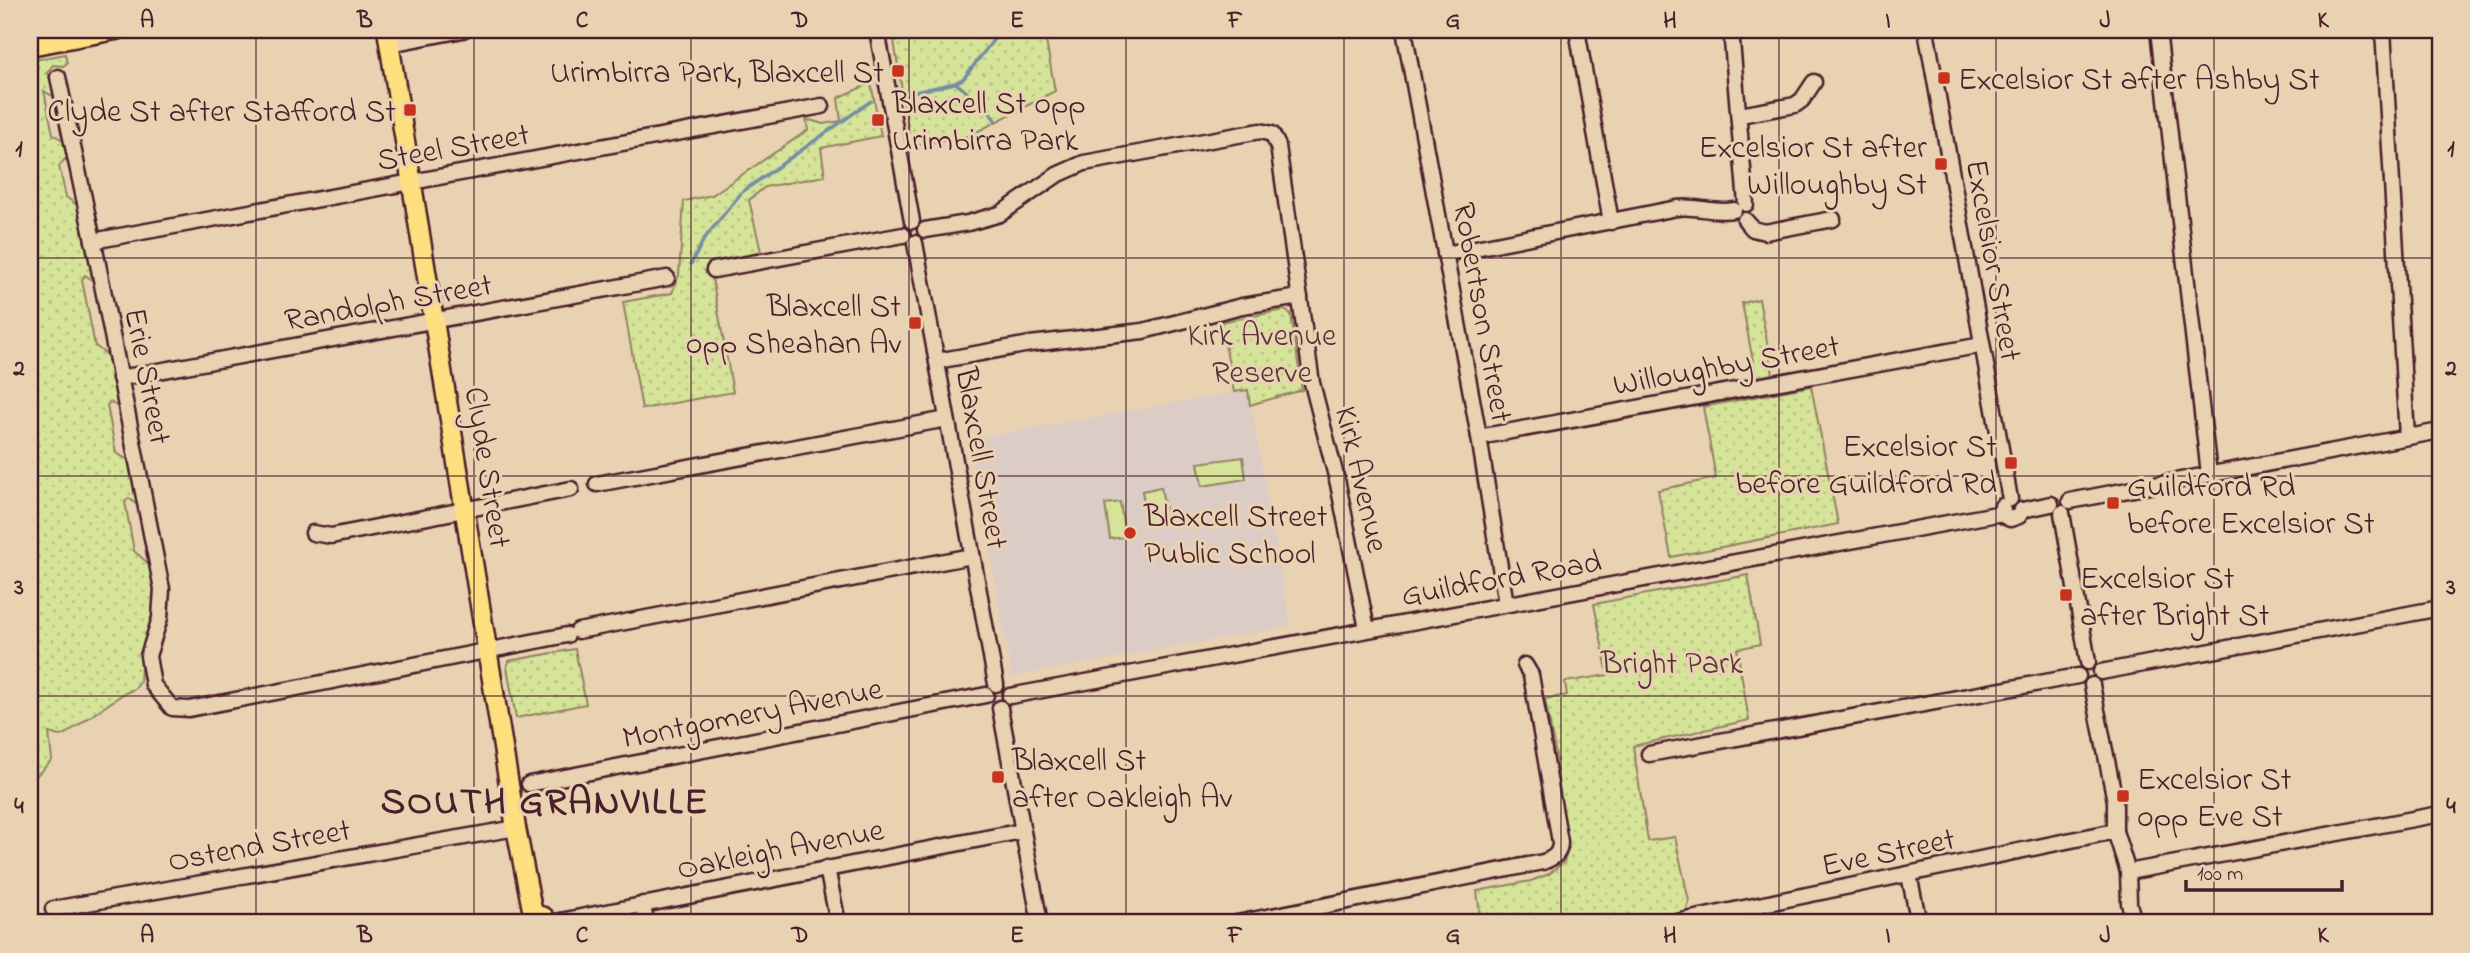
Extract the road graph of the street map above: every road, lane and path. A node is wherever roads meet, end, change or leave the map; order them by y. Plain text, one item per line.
1 (116, 30) edge
2 (463, 30) edge
3 (880, 30) edge
4 (1405, 30) edge
5 (1577, 30) edge
6 (1731, 30) edge
7 (1926, 30) edge
8 (2158, 30) edge
9 (2383, 30) edge
10 (389, 37) edge
11 (30, 46) edge
12 (58, 76) dead end
13 (1814, 82) dead end
14 (822, 106) dead end
15 (1740, 115) junction
16 (412, 182) junction
17 (1742, 211) junction
18 (1833, 219) dead end
19 (912, 221) junction
20 (1611, 222) junction
21 (925, 230) junction
22 (909, 239) junction
23 (93, 241) junction
24 (1445, 254) junction
25 (714, 270) dead end
26 (667, 278) dead end
27 (1300, 297) junction
28 (434, 321) junction
29 (1982, 345) junction
30 (937, 361) junction
31 (120, 378) junction
32 (947, 419) junction
33 (2440, 431) edge
34 (1479, 437) junction
35 (2407, 437) junction
36 (2209, 474) junction
37 (597, 484) dead end
38 (571, 489) dead end
39 (2016, 505) junction
40 (2061, 506) junction
41 (466, 511) junction
42 (313, 533) dead end
43 (972, 556) junction
44 (1506, 604) junction
45 (2440, 608) edge
46 (1367, 629) junction
47 (488, 651) junction
48 (2088, 662) junction
49 (1525, 665) dead end
50 (2101, 672) junction
51 (2078, 676) junction
52 (2092, 685) junction
53 (991, 690) junction
54 (1010, 696) junction
55 (1000, 708) junction
56 (1650, 754) dead end
57 (529, 784) dead end
58 (2440, 814) edge
59 (516, 828) junction
60 (1022, 831) junction
61 (2115, 831) junction
62 (827, 868) junction
63 (2129, 872) junction
64 (1909, 875) junction
65 (643, 904) junction
66 (53, 909) dead end
67 (1739, 917) edge
68 (538, 921) edge
69 (646, 923) edge
70 (838, 923) edge
71 (1040, 923) edge
72 (1237, 923) edge
73 (1672, 923) edge
74 (1919, 923) edge
75 (2134, 923) edge

1 - 11 main road
2 - 10 street
3 - 19 street
4 - 24 street, Robertson Street
5 - 20 street
6 - 15 street
7 - 29 street, Excelsior Street
8 - 36 street
9 - 35 street
10 - 16 main road, Clyde Street
12 - 23 street, Erie Street
13 - 15 street
14 - 16 street, Steel Street
15 - 17 street
16 - 23 street, Steel Street
16 - 28 main road, Clyde Street
17 - 18 street
17 - 20 street
19 - 21 street
19 - 22 street
20 - 24 street
21 - 22 street
21 - 27 street, Kirk Avenue
22 - 25 street
22 - 30 street, Blaxcell Street
23 - 31 street, Erie Street
24 - 34 street, Robertson Street
26 - 28 street, Randolph Street
27 - 30 street
27 - 46 street, Kirk Avenue
28 - 31 street, Randolph Street
28 - 41 main road, Clyde Street
29 - 34 street, Willoughby Street
29 - 39 street, Excelsior Street
30 - 32 street, Blaxcell Street
31 - 47 street, Erie Street
32 - 37 street
32 - 43 street, Blaxcell Street
33 - 35 street
34 - 44 street, Robertson Street
35 - 36 street
36 - 40 street
38 - 41 street
39 - 40 street
39 - 44 street, Guildford Road
40 - 48 street
41 - 42 street
41 - 47 main road, Clyde Street
43 - 47 street
43 - 53 street, Blaxcell Street
44 - 46 street, Guildford Road
45 - 50 street
46 - 54 street, Guildford Road
47 - 59 main road, Clyde Street
48 - 50 street
48 - 51 street
49 - 72 street
50 - 52 street
51 - 52 street
51 - 56 street
52 - 61 street
53 - 54 street
53 - 55 street
53 - 57 street, Montgomery Avenue
54 - 55 street
55 - 60 street
58 - 63 street
59 - 66 street, Ostend Street
59 - 68 main road, Clyde Street
60 - 62 street, Oakleigh Avenue
60 - 71 street
61 - 63 street
61 - 64 street, Eve Street
62 - 65 street, Oakleigh Avenue
62 - 70 street
63 - 75 street
64 - 67 street, Eve Street
64 - 74 street
65 - 68 street, Oakleigh Avenue
65 - 69 street
67 - 73 street, Eve Street

